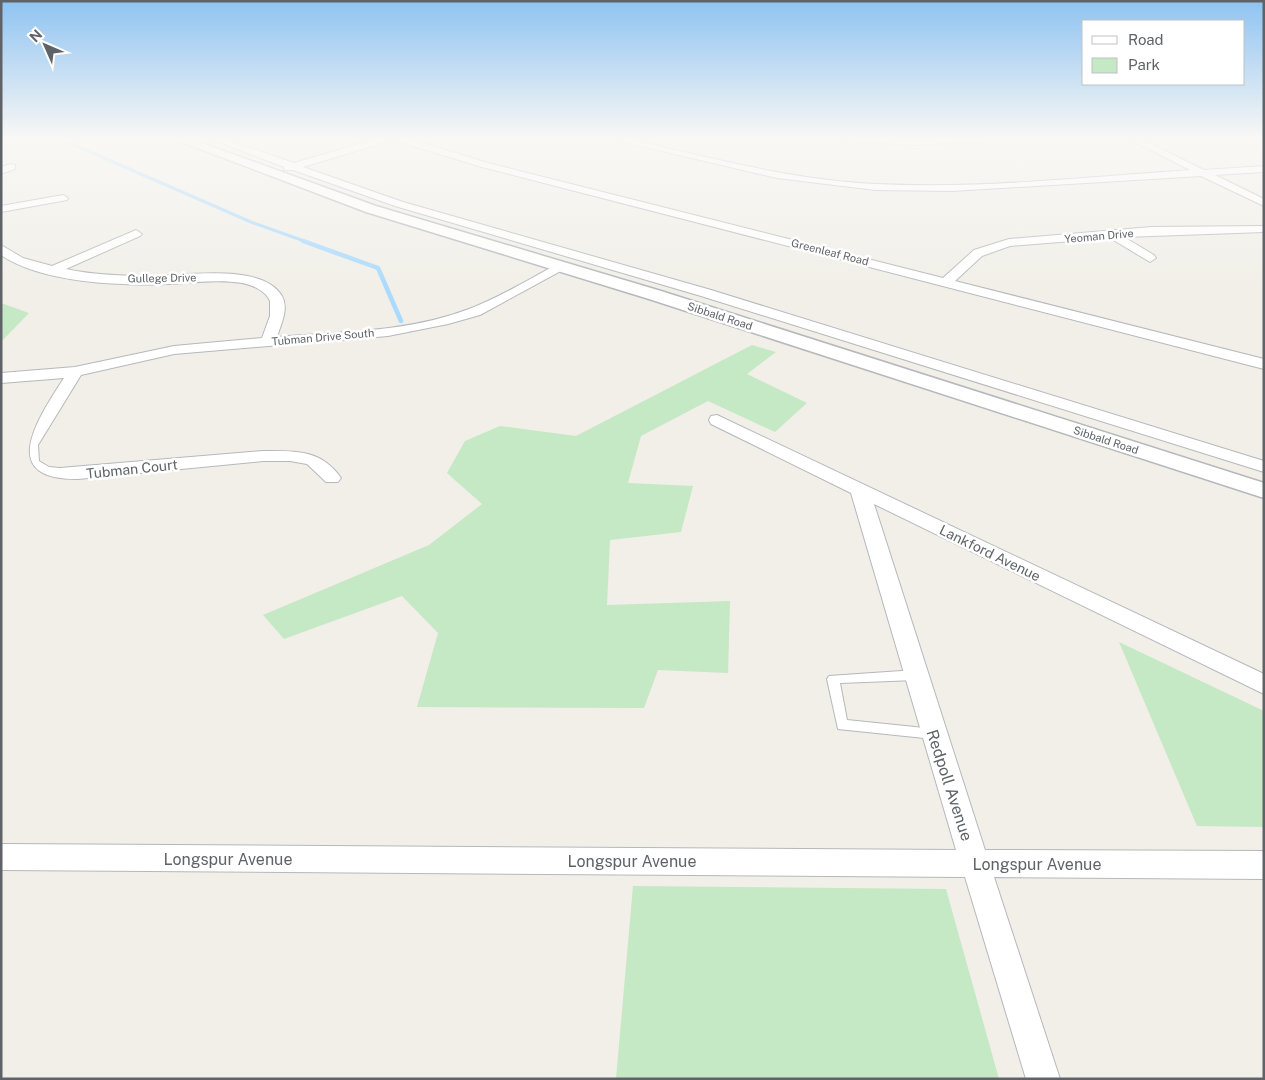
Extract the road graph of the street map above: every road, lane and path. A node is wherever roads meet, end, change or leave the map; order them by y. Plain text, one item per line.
1 (313, 188) edge
2 (354, 188) edge
3 (579, 188) edge
4 (1233, 188) edge
5 (63, 198) dead end
6 (1264, 203) edge
7 (1, 209) edge
8 (1264, 230) edge
9 (136, 234) dead end
10 (1113, 235) junction
11 (1, 249) edge
12 (1150, 258) dead end
13 (562, 267) junction
14 (52, 271) junction
15 (948, 281) junction
16 (268, 342) junction
17 (1264, 364) edge
18 (75, 372) junction
19 (1, 378) edge
20 (716, 420) dead end
21 (1264, 467) edge
22 (332, 478) dead end
23 (860, 490) junction
24 (1264, 491) edge
25 (917, 675) junction
26 (1264, 685) edge
27 (934, 734) junction
28 (1, 857) edge
29 (976, 864) junction
30 (1264, 865) edge
31 (1043, 1079) edge

1 - 13 street, Sibbald Road
2 - 21 street
3 - 15 street, Greenleaf Road
4 - 6 street
5 - 7 street
8 - 10 street, Yeoman Drive
9 - 14 street
10 - 12 street
10 - 15 street, Yeoman Drive
11 - 14 street, Gullege Drive
13 - 16 street, Tubman Drive South
13 - 24 street, Sibbald Road
14 - 16 street, Gullege Drive
15 - 17 street, Greenleaf Road
16 - 18 street, Tubman Drive South
18 - 19 street, Tubman Drive South
18 - 22 street, Tubman Court
20 - 23 street, Lankford Avenue
23 - 25 street, Redpoll Avenue
23 - 26 street, Lankford Avenue
25 - 27 street, Redpoll Avenue
25 - 27 lane
27 - 29 street, Redpoll Avenue
28 - 29 street, Longspur Avenue
29 - 30 street, Longspur Avenue
29 - 31 street, Redpoll Avenue

